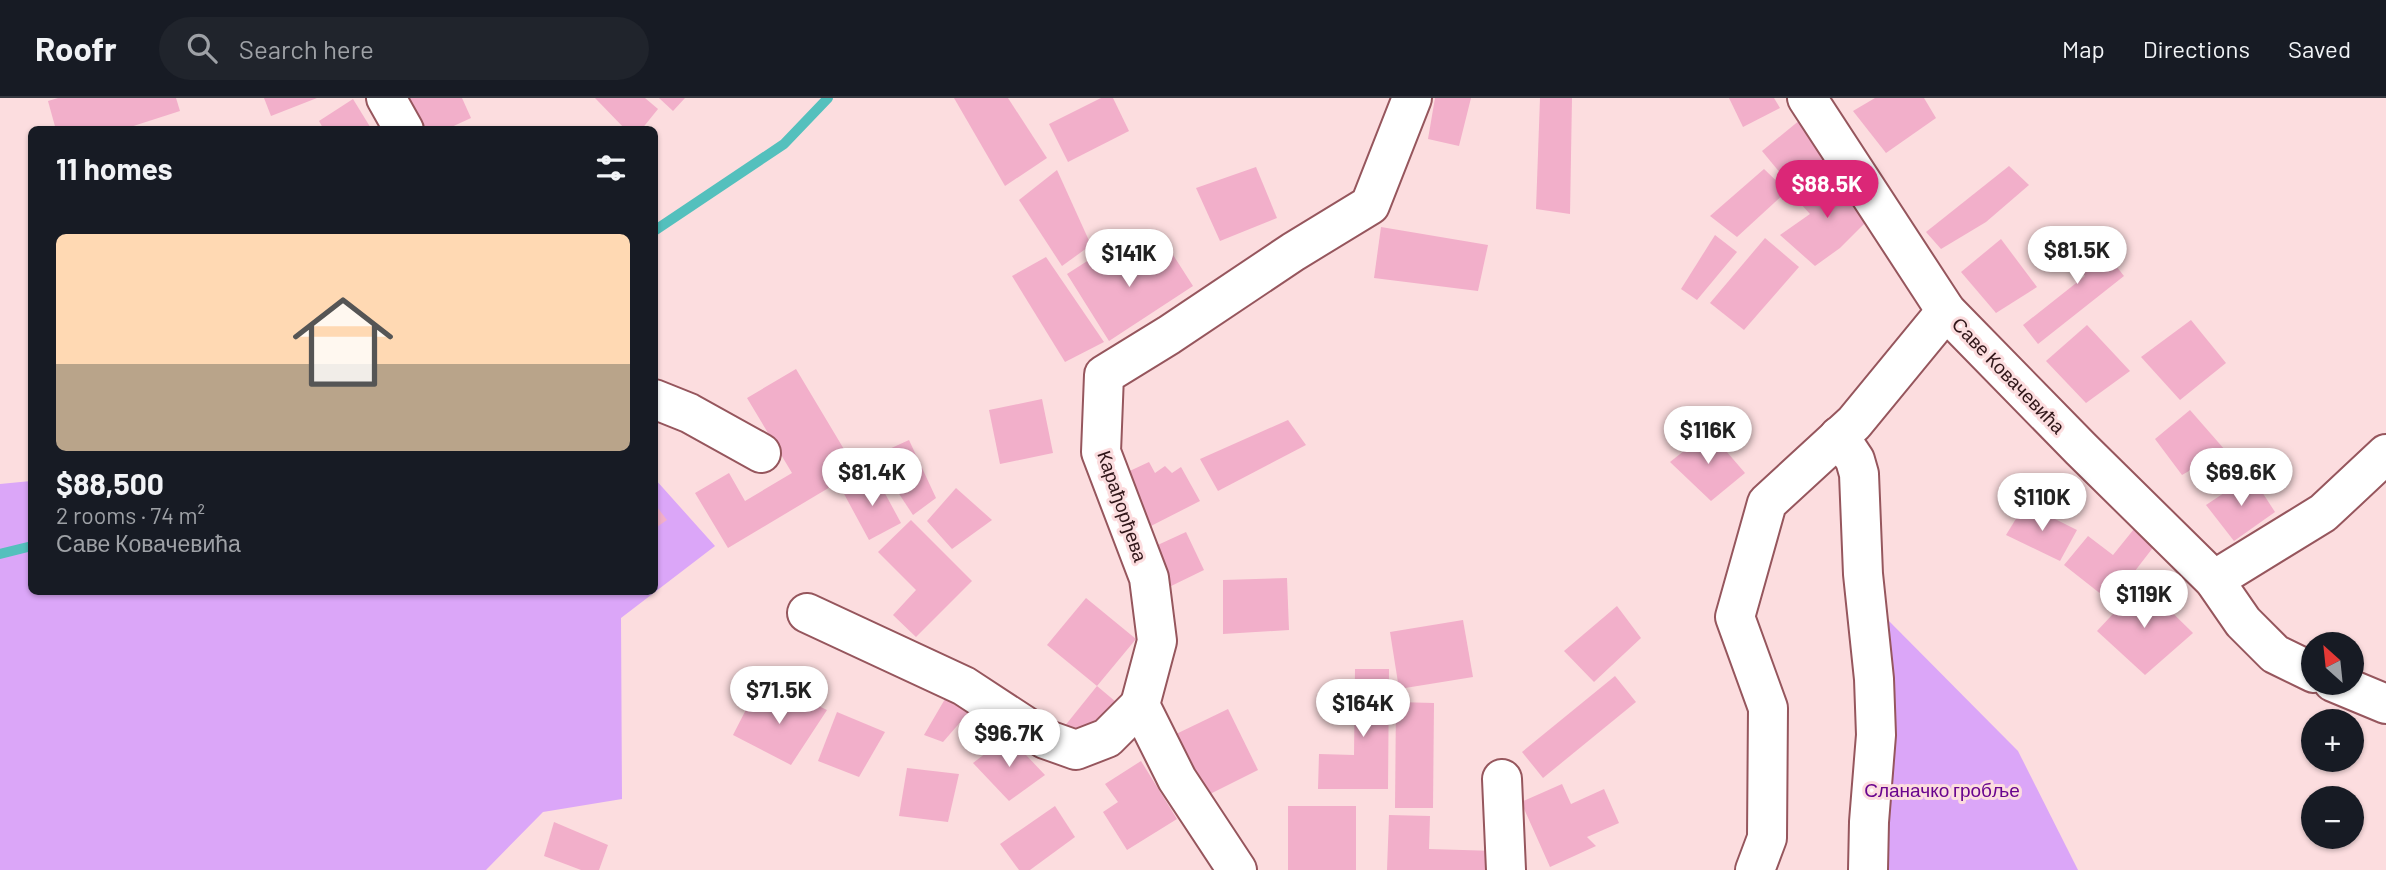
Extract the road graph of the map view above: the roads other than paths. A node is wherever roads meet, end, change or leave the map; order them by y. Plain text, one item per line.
1 (386, 98) edge
2 (1412, 98) edge
3 (1807, 98) edge
4 (402, 126) edge
5 (1947, 311) junction
6 (658, 402) edge
7 (1839, 436) junction
8 (761, 453) dead end
9 (2386, 454) edge
10 (2214, 580) junction
11 (807, 613) dead end
12 (2301, 666) edge
13 (2364, 695) edge
14 (2386, 704) edge
15 (1140, 705) junction
16 (1502, 779) dead end
17 (1237, 870) edge
18 (1506, 870) edge
19 (1755, 870) edge
20 (1868, 870) edge

1 - 4 street
2 - 15 street, Карађорђева
3 - 5 street, Саве Ковачевића
5 - 7 street
5 - 10 street, Саве Ковачевића
6 - 8 street
7 - 19 street
7 - 20 street
9 - 10 street
10 - 12 street, Саве Ковачевића
11 - 15 street
13 - 14 street
15 - 17 street
16 - 18 street

